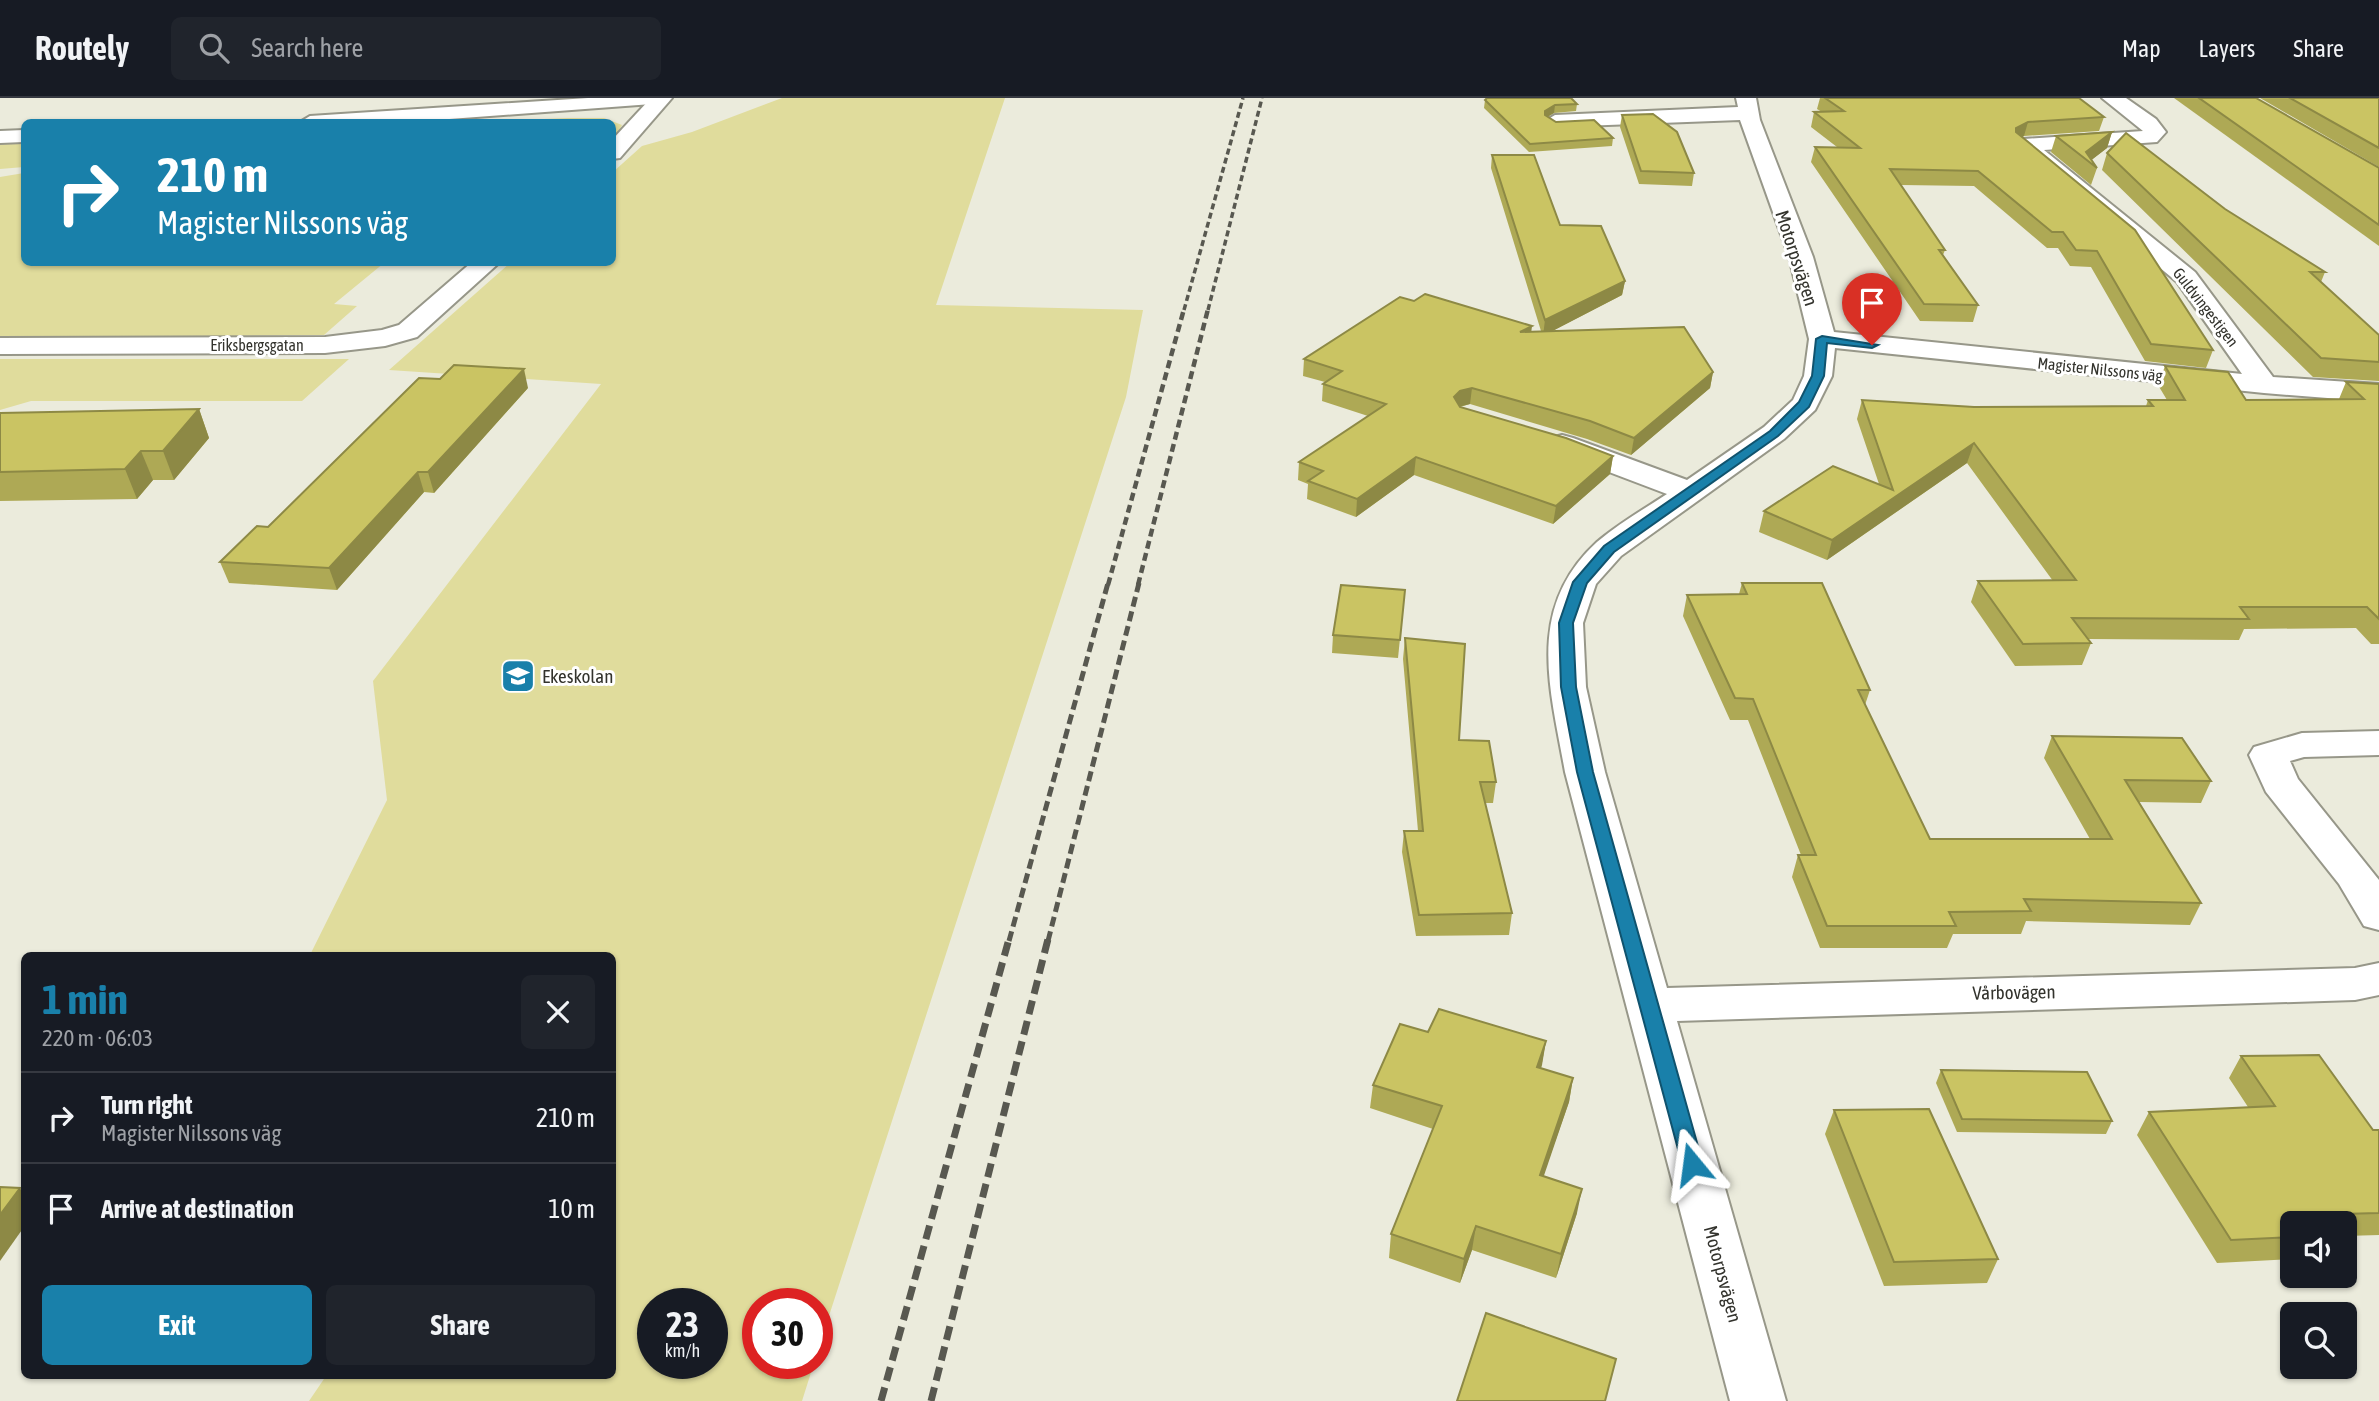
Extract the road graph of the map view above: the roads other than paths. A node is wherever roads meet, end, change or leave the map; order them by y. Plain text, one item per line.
1 (652, 98) edge
2 (662, 98) edge
3 (2112, 98) edge
4 (1747, 106) edge
5 (362, 119) edge
6 (1555, 121) edge
7 (0, 129) edge
8 (21, 129) edge
9 (21, 136) edge
10 (0, 138) edge
11 (616, 149) edge
12 (483, 266) edge
13 (1822, 339) junction
14 (0, 346) edge
15 (2264, 385) junction
16 (2379, 393) edge
17 (1535, 436) edge
18 (1692, 492) junction
19 (2379, 743) edge
20 (2379, 915) edge
21 (2379, 979) edge
22 (1648, 1005) junction
23 (1758, 1401) edge

1 - 5 street
2 - 11 street
3 - 15 street, Guldvingestigen
4 - 6 street, Motorpsvägen
4 - 13 street, Motorpsvägen
7 - 8 street
9 - 10 street
12 - 14 street, Eriksbergsgatan
13 - 15 street, Magister Nilssons väg
13 - 18 street, Motorpsvägen
15 - 16 street, Magister Nilssons väg
17 - 18 street
18 - 22 street, Motorpsvägen
19 - 20 street
21 - 22 street, Vårbovägen
22 - 23 street, Motorpsvägen

